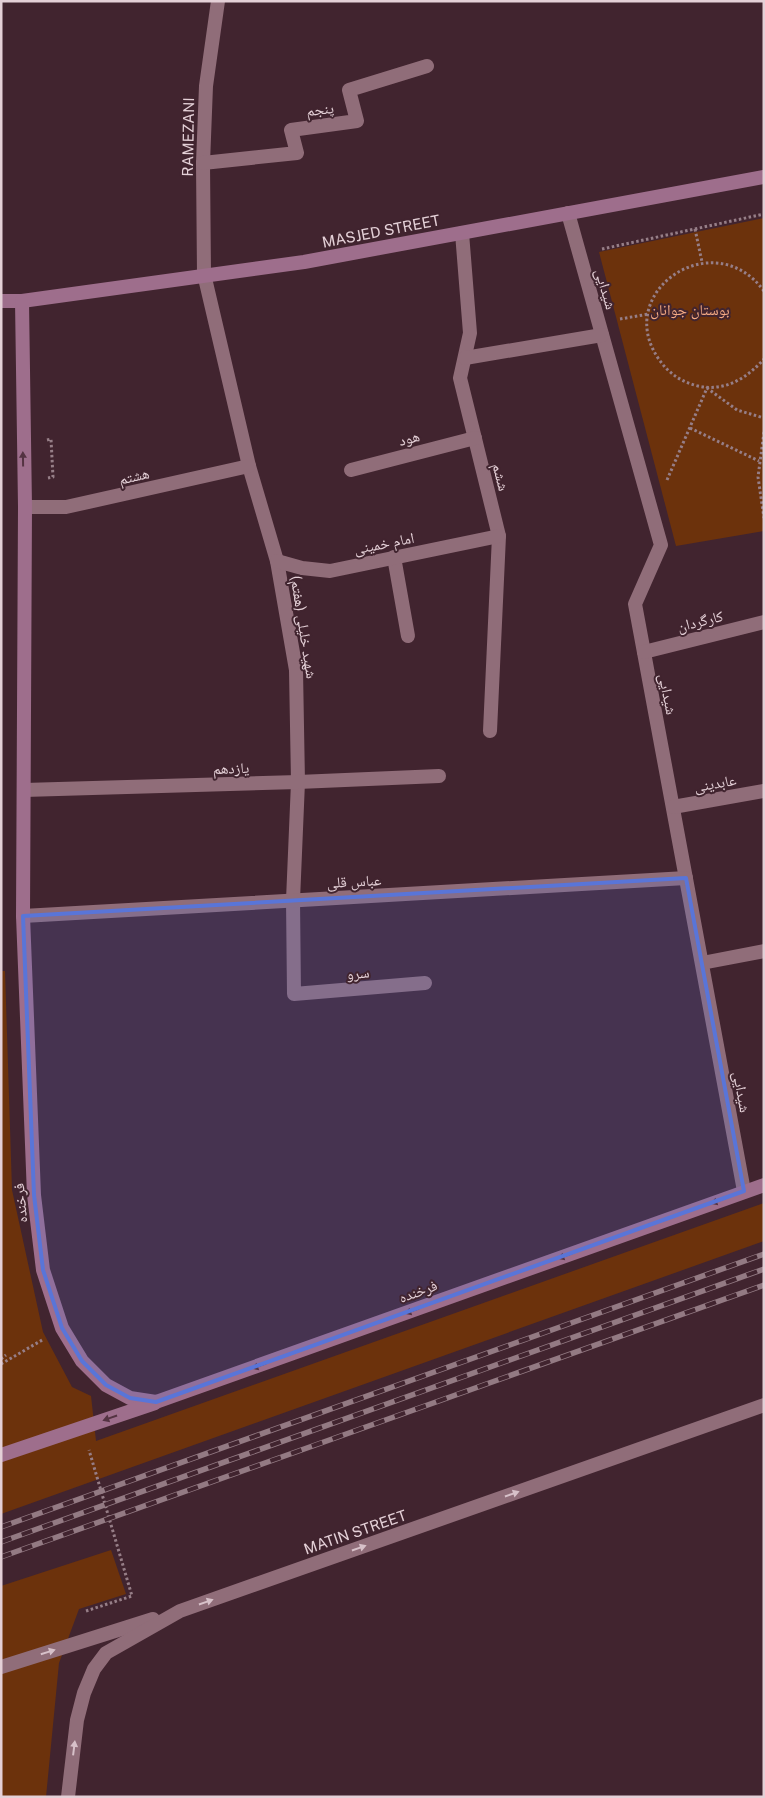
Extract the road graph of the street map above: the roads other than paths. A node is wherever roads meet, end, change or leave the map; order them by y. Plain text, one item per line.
1 (218, 1) edge
2 (427, 66) dead end
3 (203, 163) junction
4 (764, 177) edge
5 (568, 213) junction
6 (462, 233) junction
7 (204, 274) junction
8 (1, 301) edge
9 (22, 301) junction
10 (602, 335) junction
11 (465, 358) junction
12 (475, 438) junction
13 (249, 466) junction
14 (351, 470) dead end
15 (24, 507) junction
16 (499, 536) junction
17 (394, 558) junction
18 (277, 561) junction
19 (764, 622) edge
20 (408, 636) dead end
21 (644, 652) junction
22 (490, 731) dead end
23 (439, 776) dead end
24 (298, 782) junction
25 (24, 790) junction
26 (764, 791) edge
27 (673, 807) junction
28 (686, 878) junction
29 (293, 900) junction
30 (23, 916) junction
31 (764, 950) edge
32 (702, 963) junction
33 (425, 983) dead end
34 (294, 994) joint
35 (764, 1184) edge
36 (744, 1192) junction
37 (156, 1402) junction
38 (764, 1405) edge
39 (1, 1455) edge
40 (180, 1611) junction
41 (1, 1667) edge
42 (68, 1797) edge

1 - 3 street, RAMEZANI
2 - 3 street, پنجم
3 - 7 street, RAMEZANI
4 - 5 main road, MASJED STREET
5 - 6 main road, MASJED STREET
5 - 10 street, شیدایی
6 - 7 main road, MASJED STREET
6 - 11 street, ششم
7 - 9 main road, MASJED STREET
7 - 13 street, شهید خلیلی (هفتم)
8 - 9 main road, MASJED STREET
15 -> 9 main road, فرخنده
10 - 11 street
10 - 21 street, شیدایی
11 - 12 street, ششم
12 - 14 street, هود
12 - 16 street, ششم
13 - 15 street, هشتم
13 - 18 street, شهید خلیلی (هفتم)
15 - 25 main road, فرخنده
16 - 17 street, امام خمینی
16 - 22 street, ششم
17 - 18 street, امام خمینی
17 - 20 street
18 - 24 street, شهید خلیلی (هفتم)
19 - 21 street, کارگردان
21 - 27 street, شیدایی
23 - 24 street, یازدهم
24 - 25 street, یازدهم
24 - 29 street, شهید خلیلی (هفتم)
25 - 30 main road, فرخنده
26 - 27 street, عابدینی
27 - 28 street, شیدایی
28 - 29 street, عباس قلی
28 - 32 street, شیدایی
29 - 30 street, عباس قلی
29 - 34 street, شهید خلیلی (هفتم)
30 - 37 main road, فرخنده
31 - 32 street
32 - 36 street, شیدایی
33 - 34 street, سرو
35 - 36 main road, فرخنده
36 -> 37 main road, فرخنده
37 -> 39 main road
40 -> 38 street, MATIN STREET
41 -> 40 street
42 -> 40 street, MATIN STREET

